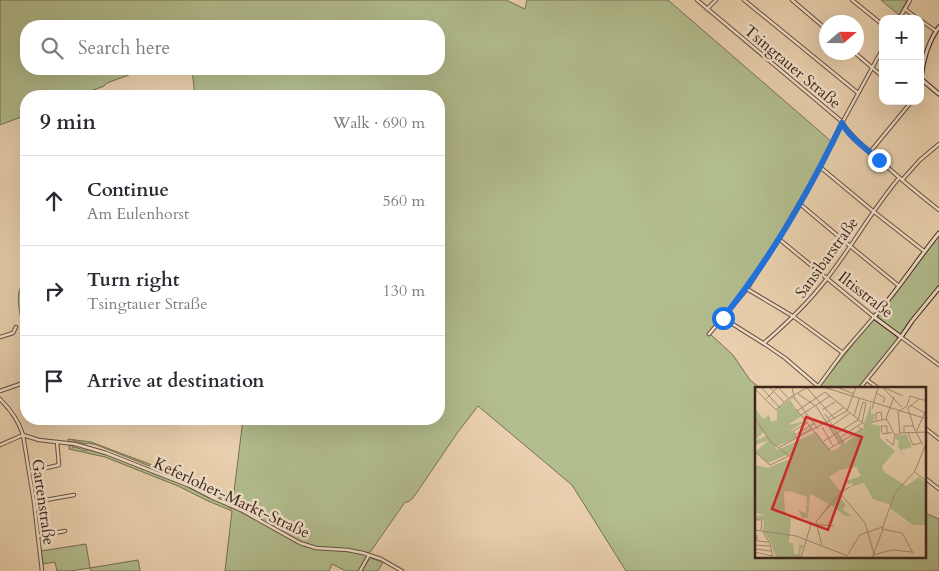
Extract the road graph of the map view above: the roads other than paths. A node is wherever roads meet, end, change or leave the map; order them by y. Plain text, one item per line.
1 (697, 0) edge
2 (716, 0) edge
3 (744, 0) edge
4 (792, 0) edge
5 (852, 0) edge
6 (910, 0) edge
7 (708, 9) junction
8 (905, 9) junction
9 (901, 15) edge
10 (913, 15) edge
11 (879, 22) edge
12 (819, 23) edge
13 (924, 23) edge
14 (939, 27) edge
15 (936, 31) junction
16 (879, 55) edge
17 (863, 60) edge
18 (924, 62) edge
19 (872, 68) junction
20 (879, 74) edge
21 (924, 82) edge
22 (858, 93) junction
23 (939, 94) edge
24 (909, 105) edge
25 (842, 123) junction
26 (939, 144) edge
27 (870, 152) junction
28 (820, 167) junction
29 (900, 179) junction
30 (800, 204) junction
31 (939, 210) edge
32 (873, 211) junction
33 (939, 233) edge
34 (780, 239) junction
35 (850, 246) junction
36 (924, 252) junction
37 (827, 279) junction
38 (899, 286) junction
39 (939, 288) edge
40 (747, 289) junction
41 (794, 317) junction
42 (874, 317) junction
43 (723, 318) junction
44 (16, 327) dead end
45 (709, 334) dead end
46 (0, 337) edge
47 (901, 337) junction
48 (764, 343) junction
49 (843, 354) junction
50 (939, 365) edge
51 (867, 380) junction
52 (20, 384) edge
53 (817, 387) edge
54 (819, 387) edge
55 (861, 387) edge
56 (877, 387) edge
57 (0, 392) edge
58 (0, 399) edge
59 (926, 429) edge
60 (23, 436) junction
61 (939, 439) edge
62 (57, 442) junction
63 (0, 445) edge
64 (29, 472) junction
65 (926, 479) edge
66 (939, 489) edge
67 (74, 495) dead end
68 (34, 502) junction
69 (65, 531) dead end
70 (38, 536) junction
71 (369, 555) junction
72 (42, 571) edge
73 (360, 571) edge
74 (402, 571) edge

1 - 7 street, Tsingtauer Straße
2 - 7 street
3 - 22 street
4 - 12 street
5 - 11 street
6 - 8 street
7 - 25 street, Tsingtauer Straße
8 - 9 street
8 - 10 street
13 - 15 street
14 - 15 street
15 - 18 street
16 - 19 street
17 - 19 street
19 - 20 street
19 - 22 street
21 - 23 street
22 - 25 street
24 - 27 street
25 - 27 street, Tsingtauer Straße
25 - 28 street
26 - 29 street, Sansibarstraße
27 - 29 street, Tsingtauer Straße
28 - 30 street
28 - 32 street
29 - 31 street, Tsingtauer Straße
29 - 32 street, Sansibarstraße
30 - 34 street
30 - 35 street
32 - 35 street, Sansibarstraße
32 - 36 street
33 - 36 street
34 - 37 street, Iltisstraße
34 - 40 street
35 - 37 street, Sansibarstraße
35 - 38 street
36 - 38 street
37 - 41 street, Sansibarstraße
37 - 42 street, Iltisstraße
38 - 42 street
39 - 47 street
40 - 41 street
40 - 43 street
41 - 48 street, Sansibarstraße
41 - 49 street
42 - 47 street, Iltisstraße
42 - 49 street
43 - 45 street
43 - 48 street
44 - 46 street
47 - 50 street, Iltisstraße
47 - 51 street
48 - 53 street
49 - 54 street
51 - 55 street
51 - 56 street
52 - 57 street
58 - 60 street, Gartenstraße
59 - 61 street
60 - 62 street, Keferloher-Markt-Straße
60 - 63 street
60 - 64 street, Gartenstraße
62 - 64 street
62 - 71 street, Keferloher-Markt-Straße
64 - 68 street, Gartenstraße
65 - 66 street
67 - 68 street
68 - 70 street, Gartenstraße
69 - 70 street
70 - 72 street, Gartenstraße
71 - 73 street
71 - 74 street, Keferloher-Markt-Straße

